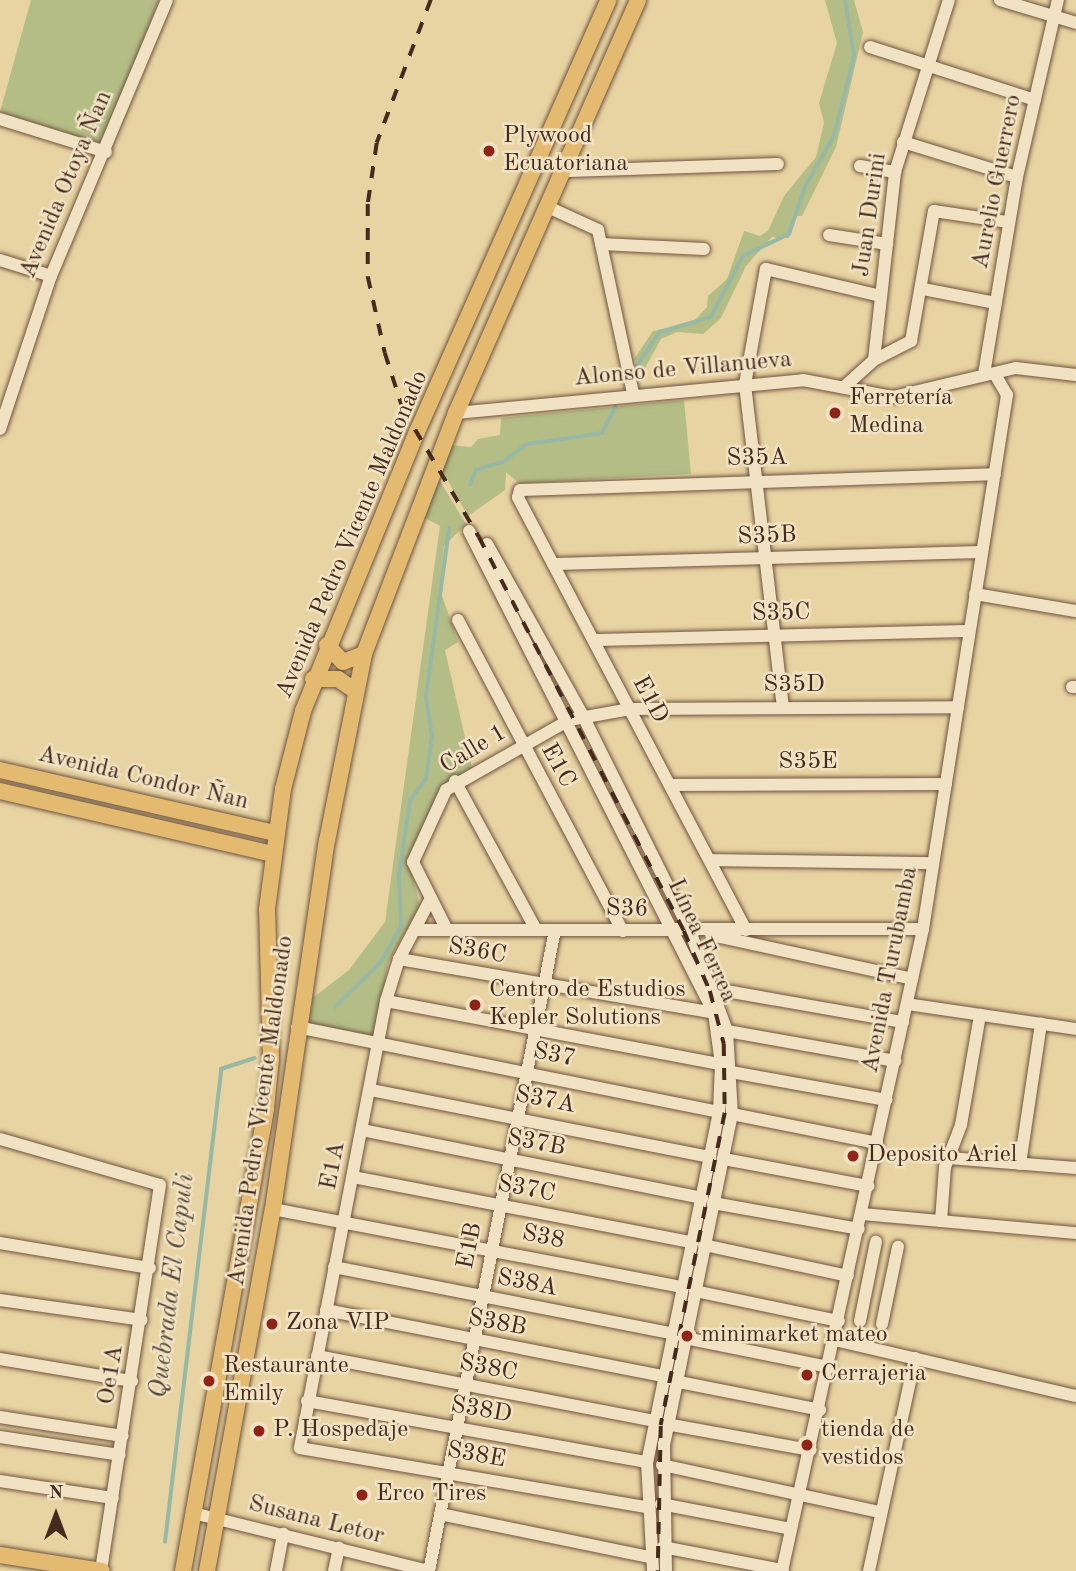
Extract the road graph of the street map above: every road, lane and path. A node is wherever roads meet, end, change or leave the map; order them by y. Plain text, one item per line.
1 (167, 0) edge
2 (608, 0) edge
3 (638, 0) edge
4 (949, 0) edge
5 (1000, 0) edge
6 (1058, 0) edge
7 (1054, 15) junction
8 (1076, 23) edge
9 (870, 47) dead end
10 (927, 65) junction
11 (1035, 100) junction
12 (0, 119) edge
13 (903, 142) junction
14 (106, 152) junction
15 (778, 164) dead end
16 (860, 166) dead end
17 (567, 171) junction
18 (895, 172) junction
19 (1017, 177) junction
20 (550, 208) junction
21 (1008, 222) junction
22 (829, 235) dead end
23 (601, 244) junction
24 (887, 244) junction
25 (704, 249) dead end
26 (0, 260) edge
27 (51, 276) junction
28 (923, 289) junction
29 (881, 296) junction
30 (996, 303) junction
31 (874, 360) junction
32 (1076, 374) edge
33 (990, 375) junction
34 (745, 384) junction
35 (844, 387) junction
36 (633, 393) junction
37 (456, 413) junction
38 (0, 429) edge
39 (995, 474) junction
40 (757, 480) junction
41 (520, 490) joint
42 (469, 531) dead end
43 (487, 544) dead end
44 (982, 552) junction
45 (766, 558) junction
46 (554, 564) junction
47 (975, 594) junction
48 (1076, 611) edge
49 (458, 620) dead end
50 (969, 631) junction
51 (775, 635) junction
52 (594, 640) junction
53 (327, 645) junction
54 (364, 654) junction
55 (313, 679) junction
56 (356, 691) junction
57 (958, 707) junction
58 (783, 708) junction
59 (630, 709) junction
60 (583, 716) junction
61 (569, 720) junction
62 (522, 746) junction
63 (0, 770) edge
64 (455, 781) junction
65 (946, 784) junction
66 (670, 785) junction
67 (0, 790) edge
68 (276, 833) junction
69 (273, 853) junction
70 (710, 860) junction
71 (933, 863) junction
72 (430, 900) junction
73 (535, 928) junction
74 (923, 929) junction
75 (415, 930) junction
76 (447, 930) junction
77 (555, 930) junction
78 (746, 930) junction
79 (623, 931) junction
80 (676, 931) junction
81 (690, 931) junction
82 (399, 959) junction
83 (912, 979) junction
84 (544, 986) junction
85 (715, 989) junction
86 (386, 1001) junction
87 (907, 1004) junction
88 (714, 1013) junction
89 (980, 1015) junction
90 (903, 1022) junction
91 (1041, 1024) junction
92 (297, 1027) junction
93 (536, 1028) junction
94 (1076, 1029) edge
95 (727, 1031) junction
96 (381, 1043) junction
97 (895, 1061) junction
98 (726, 1068) junction
99 (527, 1071) junction
100 (372, 1090) junction
101 (886, 1100) junction
102 (725, 1113) junction
103 (518, 1117) junction
104 (362, 1130) junction
105 (0, 1139) edge
106 (877, 1143) junction
107 (710, 1157) junction
108 (949, 1158) junction
109 (724, 1160) junction
110 (510, 1161) junction
111 (1020, 1164) junction
112 (1076, 1168) edge
113 (353, 1177) junction
114 (868, 1186) junction
115 (708, 1200) junction
116 (501, 1207) junction
117 (273, 1209) junction
118 (862, 1213) junction
119 (941, 1221) junction
120 (344, 1222) junction
121 (859, 1229) junction
122 (1076, 1233) edge
123 (876, 1242) dead end
124 (0, 1243) edge
125 (697, 1244) junction
126 (898, 1247) dead end
127 (492, 1249) junction
128 (334, 1267) junction
129 (150, 1268) junction
130 (847, 1280) junction
131 (867, 1286) junction
132 (680, 1287) junction
133 (889, 1289) junction
134 (695, 1291) junction
135 (483, 1296) junction
136 (0, 1300) edge
137 (326, 1310) junction
138 (142, 1320) junction
139 (839, 1321) junction
140 (860, 1321) dead end
141 (882, 1324) dead end
142 (671, 1334) junction
143 (685, 1338) junction
144 (835, 1340) junction
145 (474, 1341) junction
146 (317, 1356) junction
147 (915, 1358) junction
148 (0, 1359) edge
149 (829, 1367) junction
150 (668, 1378) junction
151 (132, 1381) junction
152 (465, 1386) junction
153 (1076, 1396) edge
154 (307, 1401) junction
155 (820, 1410) junction
156 (0, 1418) edge
157 (659, 1422) junction
158 (457, 1428) junction
159 (123, 1436) junction
160 (0, 1437) edge
161 (300, 1448) joint
162 (811, 1450) junction
163 (120, 1455) junction
164 (648, 1462) junction
165 (662, 1465) junction
166 (448, 1473) junction
167 (0, 1480) edge
168 (800, 1492) junction
169 (113, 1498) junction
170 (661, 1504) junction
171 (646, 1507) junction
172 (880, 1511) junction
173 (193, 1513) junction
174 (440, 1514) junction
175 (220, 1518) junction
176 (791, 1529) junction
177 (283, 1534) junction
178 (663, 1547) junction
179 (339, 1548) junction
180 (0, 1555) edge
181 (650, 1557) junction
182 (782, 1570) edge
183 (102, 1571) edge
184 (183, 1571) edge
185 (207, 1571) edge
186 (276, 1571) edge
187 (334, 1571) edge
188 (429, 1571) edge
189 (653, 1571) edge
190 (666, 1571) edge
191 (869, 1571) edge

1 - 14 street, Avenida Otoya Ñan
2 - 53 main road, Avenida Pedro Vicente Maldonado
3 - 17 main road, Avenida Pedro Vicente Maldonado
4 - 10 street, Juan Durini
5 - 7 street
6 - 7 street, Aurelio Guerrero
7 - 8 street
7 - 11 street, Aurelio Guerrero
9 - 10 street
10 - 11 street
10 - 13 street, Juan Durini
11 - 19 street, Aurelio Guerrero
12 - 14 street
13 - 18 street, Juan Durini
13 - 19 street
14 - 27 street, Avenida Otoya Ñan
15 - 17 street
16 - 18 street
17 - 20 main road, Avenida Pedro Vicente Maldonado
18 - 24 street, Juan Durini
19 - 21 street, Aurelio Guerrero
20 - 23 street
20 - 37 main road, Avenida Pedro Vicente Maldonado
21 - 28 street
21 - 30 street, Aurelio Guerrero
22 - 24 street
23 - 25 street
23 - 36 street
24 - 29 street, Juan Durini
26 - 27 street
27 - 38 street, Avenida Otoya Ñan
28 - 30 street
28 - 31 street
29 - 31 street, Juan Durini
29 - 34 street
30 - 33 street, Aurelio Guerrero
31 - 35 street
32 - 33 street, Alonso de Villanueva
33 - 35 street, Alonso de Villanueva
33 - 39 street, Avenida Turubamba
34 - 35 street, Alonso de Villanueva
34 - 36 street, Alonso de Villanueva
34 - 40 street
36 - 37 street, Alonso de Villanueva
37 - 54 main road, Avenida Pedro Vicente Maldonado
39 - 40 street, S35A
39 - 44 street, Avenida Turubamba
40 - 41 street, S35A
40 - 45 street
41 - 46 street, E1D
42 - 61 street, Línea Ferrea
43 - 60 street, Línea Ferrea
44 - 45 street, S35B
44 - 47 street, Avenida Turubamba
45 - 46 street, S35B
45 - 51 street
46 - 52 street, E1D
47 - 48 street
47 - 50 street, Avenida Turubamba
49 - 62 street, E1C
50 - 51 street, S35C
50 - 57 street, Avenida Turubamba
51 - 52 street, S35C
51 - 58 street
52 - 59 street, E1D
53 - 54 main road
53 - 55 main road, Avenida Pedro Vicente Maldonado
54 - 56 main road, Avenida Pedro Vicente Maldonado
55 - 56 main road
55 - 68 main road, Avenida Pedro Vicente Maldonado
56 - 92 main road, Avenida Pedro Vicente Maldonado
57 - 58 street, S35D
57 - 65 street, Avenida Turubamba
58 - 59 street, S35D
59 - 60 street, Calle 1
59 - 66 street, E1D
60 - 61 street, Calle 1
60 - 81 street, Línea Ferrea
61 - 62 street, Calle 1
61 - 80 street, Línea Ferrea
62 - 64 street, Calle 1
62 - 79 street, E1C
63 - 68 main road, Avenida Condor Ñan
64 - 72 street, Calle 1
64 - 73 street
65 - 66 street, S35E
65 - 71 street, Avenida Turubamba
66 - 70 street, E1D
67 - 69 main road, Avenida Condor Ñan
68 - 69 main road, Avenida Pedro Vicente Maldonado
69 - 173 main road, Avenida Pedro Vicente Maldonado
70 - 71 street
70 - 78 street, E1D
71 - 74 street, Avenida Turubamba
72 - 75 street, E1A
72 - 76 street, Calle 1
73 - 76 street, S36
73 - 77 street, S36
74 - 78 street, S36
74 - 83 street, Avenida Turubamba
75 - 76 street, S36
75 - 82 street, E1A
77 - 79 street, S36
77 - 84 street, E1B
78 - 81 street, S36
79 - 80 street, S36
80 - 81 street, S36
80 - 88 street, Línea Ferrea
81 - 83 street
81 - 85 street, Línea Ferrea
82 - 84 street, S36C
82 - 86 street, E1A
83 - 87 street, Avenida Turubamba
84 - 88 street, S36C
84 - 93 street, E1B
85 - 90 street
85 - 95 street, Línea Ferrea
86 - 93 street
86 - 96 street, E1A
87 - 89 street
87 - 90 street, Avenida Turubamba
88 - 98 street, Línea Ferrea
89 - 91 street
89 - 108 street
90 - 97 street, Avenida Turubamba
91 - 94 street
91 - 111 street
92 - 96 street, S37
92 - 117 main road, Avenida Pedro Vicente Maldonado
93 - 98 street
93 - 99 street, E1B
95 - 97 street
95 - 98 street, Línea Ferrea
96 - 99 street, S37
96 - 100 street, E1A
97 - 101 street, Avenida Turubamba
98 - 101 street
98 - 102 street, Línea Ferrea
99 - 102 street, S37
99 - 103 street, E1B
100 - 103 street, S37A
100 - 104 street, E1A
101 - 106 street, Avenida Turubamba
102 - 106 street, S37
102 - 107 street, Línea Ferrea
102 - 109 street, Línea Ferrea
103 - 107 street, S37A
103 - 110 street, E1B
104 - 110 street, S37B
104 - 113 street, E1A
105 - 129 street, Oe1A
106 - 114 street, Avenida Turubamba
107 - 115 street, Línea Ferrea
108 - 111 street
108 - 119 street
109 - 114 street
109 - 115 street, Línea Ferrea
110 - 115 street, S37B
110 - 116 street, E1B
111 - 112 street
113 - 116 street, S37C
113 - 120 street, E1A
114 - 118 street, Avenida Turubamba
115 - 121 street, S37B
115 - 125 street, Línea Ferrea
116 - 125 street, S37C
116 - 127 street, E1B
117 - 120 street, S38
117 - 175 main road, Avenida Pedro Vicente Maldonado
118 - 119 street
118 - 121 street, Avenida Turubamba
119 - 122 street
120 - 127 street, S38
120 - 128 street, E1A
121 - 130 street, Avenida Turubamba
123 - 131 street
124 - 129 street
125 - 130 street, S37C
125 - 132 street, Línea Ferrea
125 - 134 street, Línea Ferrea
126 - 133 street
127 - 132 street, S38
127 - 135 street, E1B
128 - 135 street, S38A
128 - 137 street, E1A
129 - 138 street, Oe1A
130 - 131 street, S37C
130 - 139 street, Avenida Turubamba
131 - 133 street, S37C
131 - 140 street
132 - 142 street, Línea Ferrea
133 - 141 street
134 - 139 street
134 - 143 street, Línea Ferrea
135 - 142 street, S38A
135 - 145 street, E1B
136 - 138 street
137 - 145 street, S38B
137 - 146 street, E1A
138 - 151 street, Oe1A
139 - 144 street, Avenida Turubamba
142 - 150 street, Línea Ferrea
143 - 149 street
143 - 150 street, Línea Ferrea
144 - 147 street
144 - 149 street, Avenida Turubamba
145 - 150 street, S38B
145 - 152 street, E1B
146 - 152 street, S38C
146 - 154 street, E1A
147 - 153 street
147 - 172 street
148 - 151 street
149 - 155 street, Avenida Turubamba
150 - 155 street, S38B
150 - 157 street, Línea Ferrea
151 - 159 street, Oe1A
152 - 157 street, S38C
152 - 158 street, E1B
154 - 158 street, S38D
154 - 161 street, E1A
155 - 162 street, Avenida Turubamba
156 - 159 street
157 - 162 street, S38C
157 - 164 street, Línea Ferrea
157 - 165 street, Línea Ferrea
158 - 164 street, S38D
158 - 166 street, E1B
159 - 163 street, Oe1A
160 - 163 street
161 - 166 street, S38E
162 - 168 street, Avenida Turubamba
163 - 169 street, Oe1A
164 - 171 street, Línea Ferrea
165 - 168 street
165 - 170 street, Línea Ferrea
166 - 171 street, S38E
166 - 174 street, E1B
167 - 169 street
168 - 172 street
168 - 176 street, Avenida Turubamba
169 - 183 street, Oe1A
170 - 176 street
170 - 178 street, Línea Ferrea
171 - 181 street, Línea Ferrea
172 - 191 street
173 - 175 street, Susana Letor
173 - 184 main road, Avenida Pedro Vicente Maldonado
174 - 181 street
174 - 188 street, E1B
175 - 177 street, Susana Letor
175 - 185 main road, Avenida Pedro Vicente Maldonado
176 - 182 street, Avenida Turubamba
177 - 179 street, Susana Letor
177 - 186 street
178 - 182 street
178 - 190 street, Línea Ferrea
179 - 187 street
179 - 188 street, Susana Letor
180 - 183 main road
181 - 189 street, Línea Ferrea

